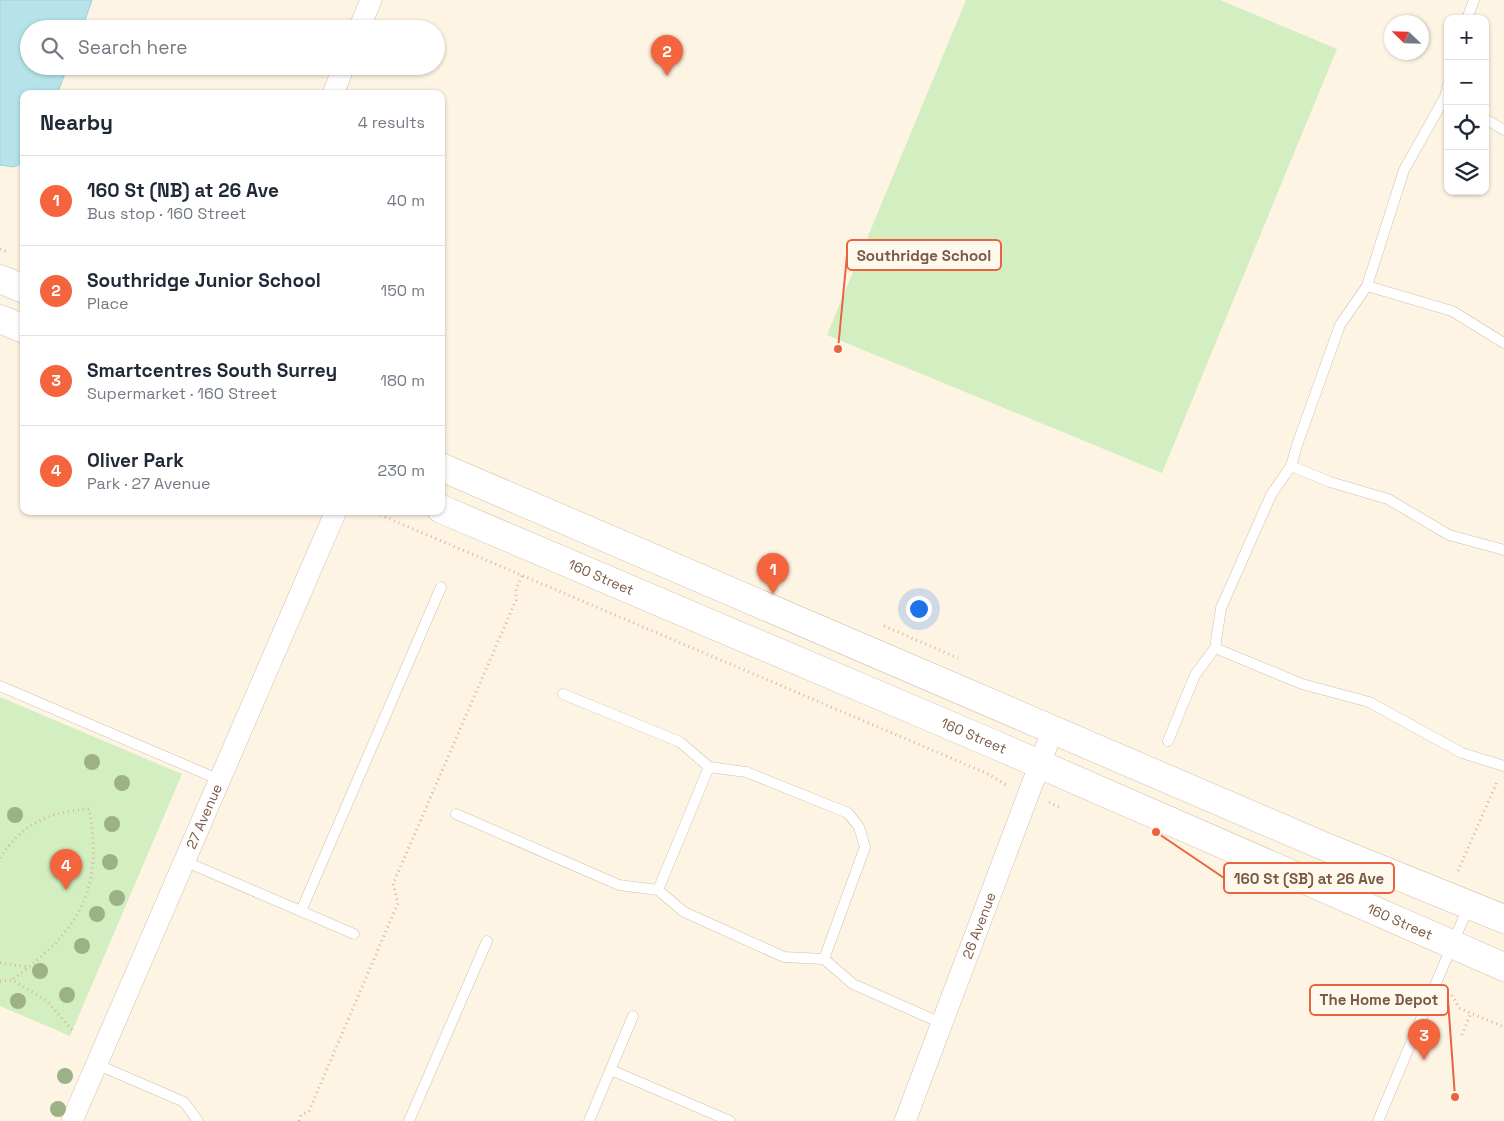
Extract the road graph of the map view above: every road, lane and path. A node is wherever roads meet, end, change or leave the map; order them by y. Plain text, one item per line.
1 (371, 0) edge
2 (1474, 0) edge
3 (1468, 15) edge
4 (363, 20) edge
5 (340, 75) edge
6 (335, 90) edge
7 (1444, 101) edge
8 (1489, 121) edge
9 (1504, 130) edge
10 (0, 279) edge
11 (1367, 286) junction
12 (20, 287) edge
13 (0, 319) edge
14 (20, 327) edge
15 (1504, 343) edge
16 (1291, 466) junction
17 (445, 469) edge
18 (445, 491) edge
19 (445, 511) edge
20 (334, 515) edge
21 (380, 515) edge
22 (556, 516) junction
23 (1504, 550) edge
24 (522, 576) junction
25 (441, 586) dead end
26 (1215, 648) junction
27 (0, 686) edge
28 (563, 694) dead end
29 (1053, 729) junction
30 (1168, 741) dead end
31 (1038, 764) junction
32 (1504, 766) edge
33 (709, 767) junction
34 (220, 780) junction
35 (996, 781) dead end
36 (456, 814) dead end
37 (0, 858) edge
38 (184, 861) junction
39 (1458, 871) dead end
40 (658, 890) junction
41 (1469, 904) junction
42 (301, 911) junction
43 (1504, 919) edge
44 (354, 934) dead end
45 (487, 941) dead end
46 (1452, 945) junction
47 (824, 959) junction
48 (0, 963) edge
49 (29, 967) junction
50 (1504, 967) edge
51 (12, 980) junction
52 (0, 982) edge
53 (1452, 990) dead end
54 (1471, 1013) junction
55 (633, 1016) dead end
56 (941, 1023) junction
57 (1504, 1027) edge
58 (72, 1031) dead end
59 (1462, 1036) dead end
60 (96, 1064) junction
61 (611, 1070) junction
62 (72, 1121) edge
63 (198, 1121) edge
64 (299, 1121) edge
65 (409, 1121) edge
66 (589, 1121) edge
67 (730, 1121) edge
68 (905, 1121) edge
69 (1378, 1121) edge

1 - 4 street
2 - 3 lane
5 - 6 street
7 - 11 lane
8 - 9 lane
10 - 12 main road
11 - 15 lane
11 - 16 lane
13 - 14 main road
16 - 23 lane
16 - 26 lane
17 - 22 main road
18 - 22 main road
19 - 31 main road, 160 Street
20 - 34 street, 27 Avenue
21 - 24 path
22 - 29 main road
24 - 35 path
24 - 64 path
25 - 42 lane
26 - 30 lane
26 - 32 lane
27 - 34 lane
28 - 33 lane
29 - 31 street, 26 Avenue
29 - 41 main road
31 - 46 main road, 160 Street
31 - 56 street, 26 Avenue
32 - 39 path
33 - 40 lane
33 - 47 lane
34 - 38 street, 27 Avenue
36 - 40 lane
37 - 49 path
38 - 42 lane
38 - 60 street, 27 Avenue
40 - 47 lane
41 - 43 main road
41 - 46 lane
42 - 44 lane
45 - 65 lane
46 - 50 main road, 160 Street
46 - 69 lane
47 - 56 lane
48 - 49 path
49 - 51 path
51 - 52 path
51 - 58 path
53 - 54 path
54 - 57 path
54 - 59 path
55 - 61 lane
56 - 68 street, 26 Avenue
60 - 62 street, 27 Avenue
60 - 63 lane
61 - 66 lane
61 - 67 lane

